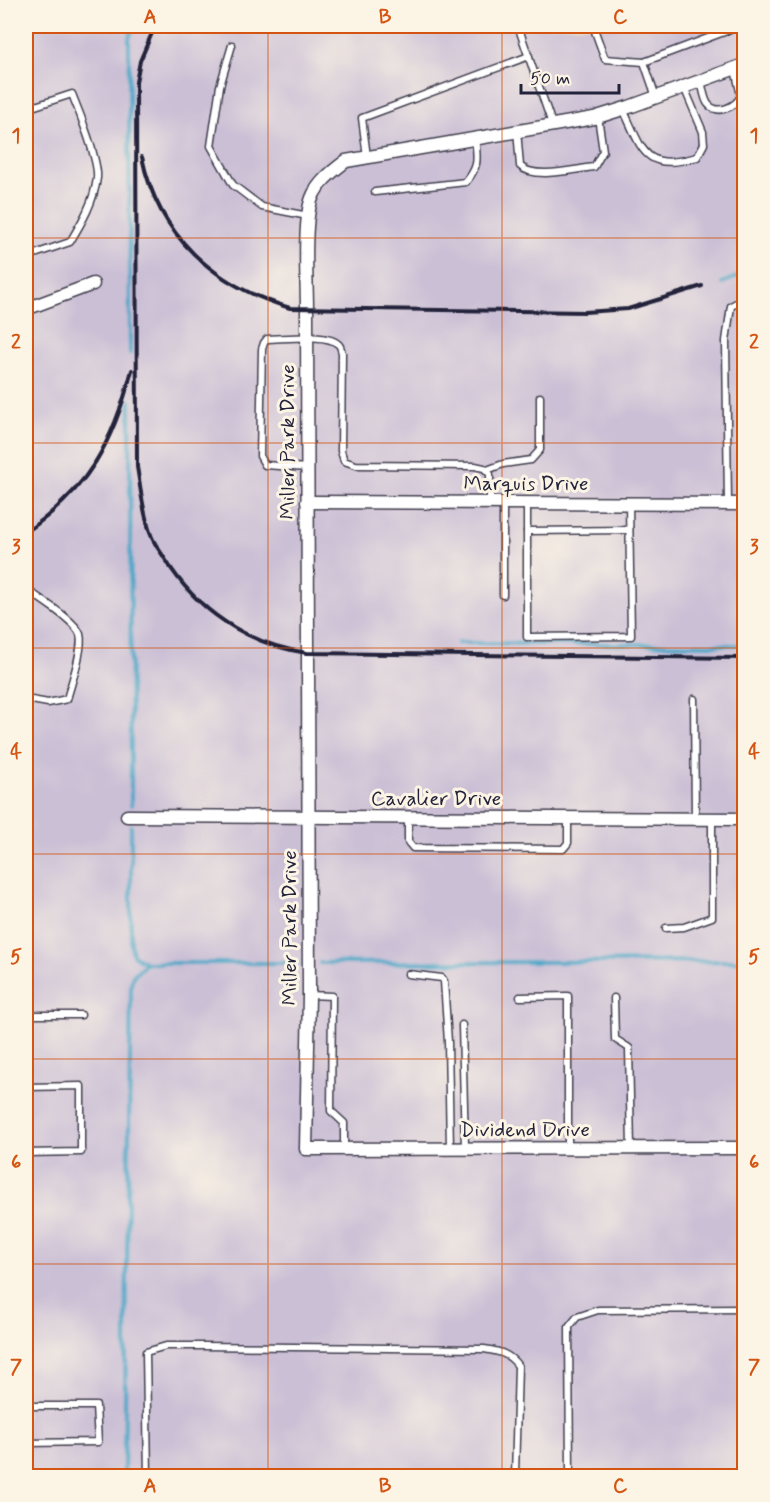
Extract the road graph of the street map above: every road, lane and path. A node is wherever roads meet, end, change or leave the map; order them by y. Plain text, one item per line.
1 (518, 26) edge
2 (593, 26) edge
3 (740, 26) edge
4 (232, 45) dead end
5 (529, 56) junction
6 (644, 62) junction
7 (740, 67) edge
8 (701, 81) junction
9 (684, 87) junction
10 (656, 98) junction
11 (26, 109) edge
12 (623, 109) junction
13 (598, 117) junction
14 (552, 124) junction
15 (517, 130) junction
16 (475, 137) junction
17 (367, 157) junction
18 (375, 192) dead end
19 (308, 216) junction
20 (26, 257) edge
21 (93, 284) dead end
22 (744, 299) edge
23 (26, 309) edge
24 (307, 338) junction
25 (540, 397) dead end
26 (307, 468) junction
27 (487, 470) junction
28 (307, 502) junction
29 (496, 503) junction
30 (526, 503) junction
31 (629, 503) junction
32 (728, 504) junction
33 (744, 504) edge
34 (629, 530) junction
35 (526, 531) junction
36 (26, 589) edge
37 (503, 595) dead end
38 (26, 699) edge
39 (694, 699) dead end
40 (127, 816) dead end
41 (308, 817) junction
42 (408, 817) junction
43 (568, 818) junction
44 (695, 819) junction
45 (712, 819) junction
46 (744, 819) edge
47 (666, 928) dead end
48 (408, 974) dead end
49 (309, 995) junction
50 (520, 997) dead end
51 (614, 998) dead end
52 (26, 1015) edge
53 (81, 1015) dead end
54 (462, 1025) dead end
55 (26, 1087) edge
56 (450, 1148) junction
57 (465, 1148) junction
58 (568, 1148) junction
59 (631, 1148) junction
60 (744, 1148) edge
61 (306, 1149) joint
62 (344, 1149) junction
63 (26, 1153) edge
64 (744, 1309) edge
65 (26, 1406) edge
66 (26, 1443) edge
67 (148, 1476) edge
68 (515, 1476) edge
69 (570, 1476) edge

1 - 5 lane
2 - 6 lane
3 - 6 lane
4 - 19 lane
5 - 14 lane
5 - 17 lane
6 - 10 lane
7 - 8 street, Miller Park Drive
7 - 8 lane
8 - 9 street, Miller Park Drive
9 - 10 street, Miller Park Drive
9 - 12 lane
10 - 12 street, Miller Park Drive
11 - 20 lane
12 - 13 street, Miller Park Drive
13 - 14 street, Miller Park Drive
13 - 15 lane
14 - 15 street, Miller Park Drive
15 - 16 street, Miller Park Drive
16 - 17 street, Miller Park Drive
16 - 18 lane
17 - 19 street, Miller Park Drive
19 - 24 street, Miller Park Drive
21 - 23 street
22 - 32 lane
24 - 26 street, Miller Park Drive
24 - 26 lane
24 - 27 lane
25 - 27 lane
26 - 28 street, Miller Park Drive
27 - 29 lane
28 - 29 street, Marquis Drive
28 - 41 street, Miller Park Drive
29 - 30 street, Marquis Drive
29 - 37 lane
30 - 31 street, Marquis Drive
30 - 35 lane
31 - 32 street, Marquis Drive
31 - 34 lane
32 - 33 street, Marquis Drive
34 - 35 lane
34 - 35 lane
36 - 38 lane
39 - 44 lane
40 - 41 street, Cavalier Drive
41 - 42 street, Cavalier Drive
41 - 49 street, Miller Park Drive
42 - 43 street, Cavalier Drive
42 - 43 lane
43 - 44 street, Cavalier Drive
44 - 45 street, Cavalier Drive
45 - 46 street, Cavalier Drive
45 - 47 lane
48 - 56 lane
49 - 61 street, Miller Park Drive
49 - 62 lane
50 - 58 lane
51 - 59 lane
52 - 53 lane
54 - 57 lane
55 - 63 lane
56 - 57 street, Dividend Drive
56 - 62 street, Dividend Drive
57 - 58 street, Dividend Drive
58 - 59 street, Dividend Drive
59 - 60 street, Dividend Drive
61 - 62 street, Dividend Drive
64 - 69 lane
65 - 66 lane
67 - 68 lane

